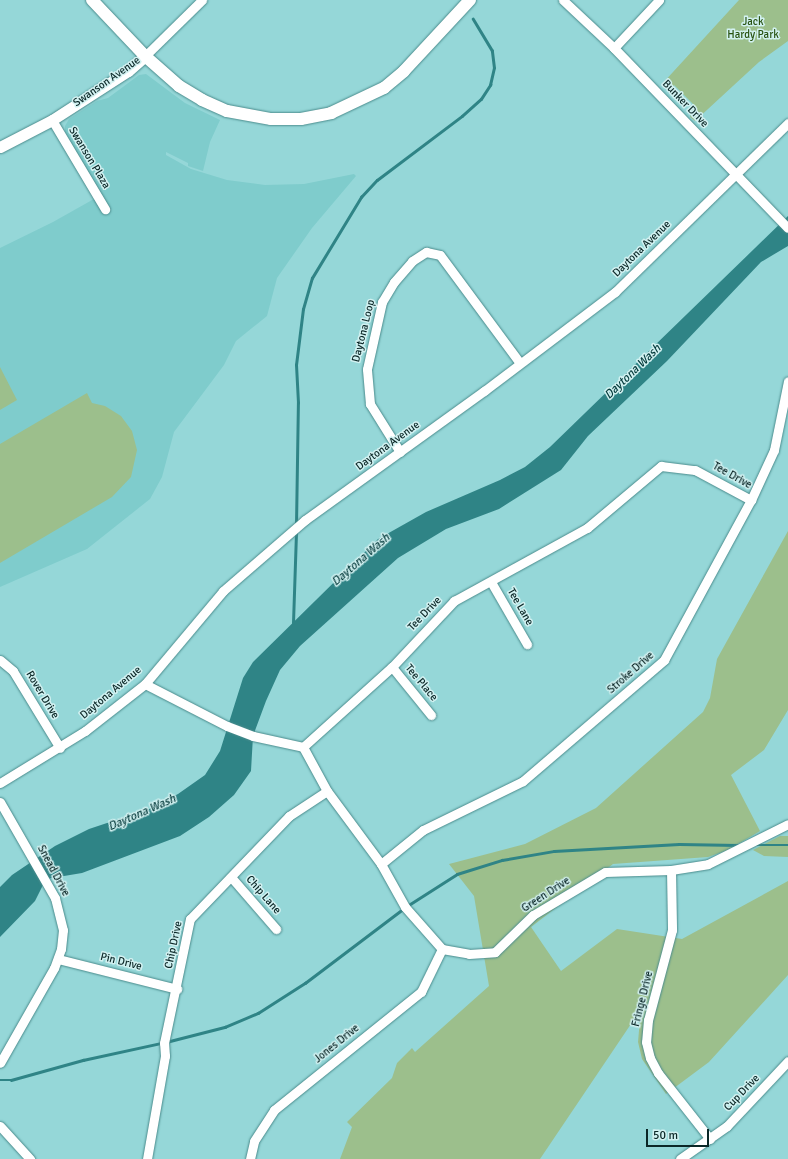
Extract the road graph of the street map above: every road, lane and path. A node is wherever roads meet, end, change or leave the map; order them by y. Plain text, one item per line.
1 (92, 0) edge
2 (202, 0) edge
3 (470, 0) edge
4 (563, 0) edge
5 (659, 0) edge
6 (614, 48) junction
7 (145, 56) junction
8 (52, 120) junction
9 (788, 123) edge
10 (0, 147) edge
11 (737, 175) junction
12 (105, 208) dead end
13 (788, 228) edge
14 (520, 364) junction
15 (788, 381) edge
16 (400, 452) junction
17 (751, 500) junction
18 (491, 582) junction
19 (527, 644) dead end
20 (0, 660) edge
21 (392, 667) junction
22 (145, 684) junction
23 (431, 715) dead end
24 (303, 747) junction
25 (60, 748) junction
26 (0, 783) edge
27 (327, 791) junction
28 (0, 802) edge
29 (788, 824) edge
30 (381, 864) junction
31 (671, 870) junction
32 (231, 877) junction
33 (276, 928) dead end
34 (442, 949) junction
35 (58, 958) junction
36 (177, 989) junction
37 (788, 1061) edge
38 (0, 1063) edge
39 (0, 1126) edge
40 (710, 1139) junction
41 (30, 1159) edge
42 (146, 1159) edge
43 (250, 1159) edge
44 (680, 1159) edge

1 - 7 main road
2 - 7 street, Swanson Avenue
3 - 7 main road
4 - 6 street, Bunker Drive
5 - 6 street
6 - 11 street, Bunker Drive
7 - 8 street, Swanson Avenue
8 - 10 street, Swanson Avenue
8 - 12 street, Swanson Plaza
9 - 11 street, Daytona Avenue
11 - 13 street, Bunker Drive
11 - 14 street, Daytona Avenue
14 - 16 street, Daytona Avenue
14 - 16 street, Daytona Loop
15 - 17 street, Stroke Drive
16 - 22 street, Daytona Avenue
17 - 18 street, Tee Drive
17 - 30 street, Stroke Drive
18 - 19 street, Tee Lane
18 - 21 street, Tee Drive
20 - 25 street, Rover Drive
21 - 23 street, Tee Place
21 - 24 street, Tee Drive
22 - 24 street
22 - 25 street, Daytona Avenue
24 - 27 street
25 - 26 street, Daytona Avenue
27 - 30 street
27 - 32 street, Chip Drive
28 - 35 street, Snead Drive
29 - 31 street, Green Drive
30 - 34 street
31 - 34 street, Green Drive
31 - 40 street, Fringe Drive
32 - 33 street, Chip Lane
32 - 36 street, Chip Drive
34 - 43 street, Jones Drive
35 - 36 street, Pin Drive
35 - 38 street, Snead Drive
36 - 42 street, Chip Drive
37 - 40 street, Cup Drive
39 - 41 street
40 - 44 street, Cup Drive

